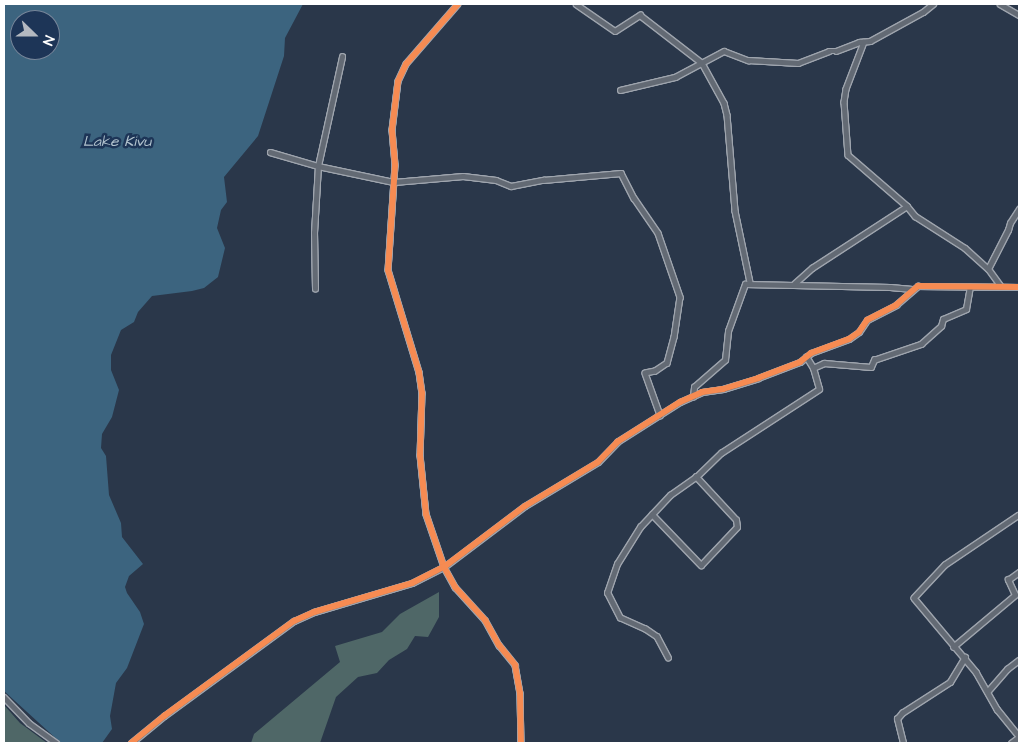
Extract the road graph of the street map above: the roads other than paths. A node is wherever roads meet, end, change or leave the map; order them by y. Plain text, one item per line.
1 (458, 4) edge
2 (576, 4) edge
3 (933, 4) edge
4 (1000, 4) edge
5 (1019, 16) edge
6 (864, 42) junction
7 (342, 57) dead end
8 (702, 63) junction
9 (620, 90) dead end
10 (270, 152) dead end
11 (318, 166) junction
12 (394, 182) junction
13 (906, 206) junction
14 (1019, 209) edge
15 (988, 269) junction
16 (750, 282) junction
17 (794, 284) junction
18 (970, 286) junction
19 (1001, 287) junction
20 (1019, 287) edge
21 (315, 289) dead end
22 (912, 290) junction
23 (806, 357) junction
24 (813, 368) junction
25 (693, 397) junction
26 (660, 415) junction
27 (696, 477) junction
28 (652, 514) junction
29 (1019, 515) edge
30 (444, 567) junction
31 (1019, 572) edge
32 (953, 647) junction
33 (965, 657) junction
34 (668, 658) dead end
35 (1019, 660) edge
36 (988, 691) junction
37 (4, 697) edge
38 (1019, 737) edge
39 (57, 743) edge
40 (131, 743) edge
41 (521, 743) edge
42 (903, 743) edge
43 (1010, 743) edge

1 - 12 street
2 - 8 street
3 - 6 street
4 - 5 street
6 - 8 street
6 - 13 street
7 - 11 street
8 - 9 street
8 - 16 street
10 - 11 street
11 - 12 street
11 - 21 street
12 - 26 street
12 - 30 street
13 - 15 street
13 - 17 street
14 - 15 street
15 - 19 street
16 - 17 street
16 - 25 street
17 - 22 street
18 - 19 street
18 - 22 street
18 - 24 street
19 - 20 street
22 - 23 street
23 - 24 street
23 - 25 street
24 - 27 street
25 - 26 street
26 - 30 street
27 - 28 street
27 - 28 street
28 - 34 street
29 - 32 street
30 - 40 street
30 - 41 street
31 - 32 street
32 - 33 street
33 - 36 street
33 - 42 street
35 - 36 street
36 - 38 street
37 - 39 street
38 - 43 street

